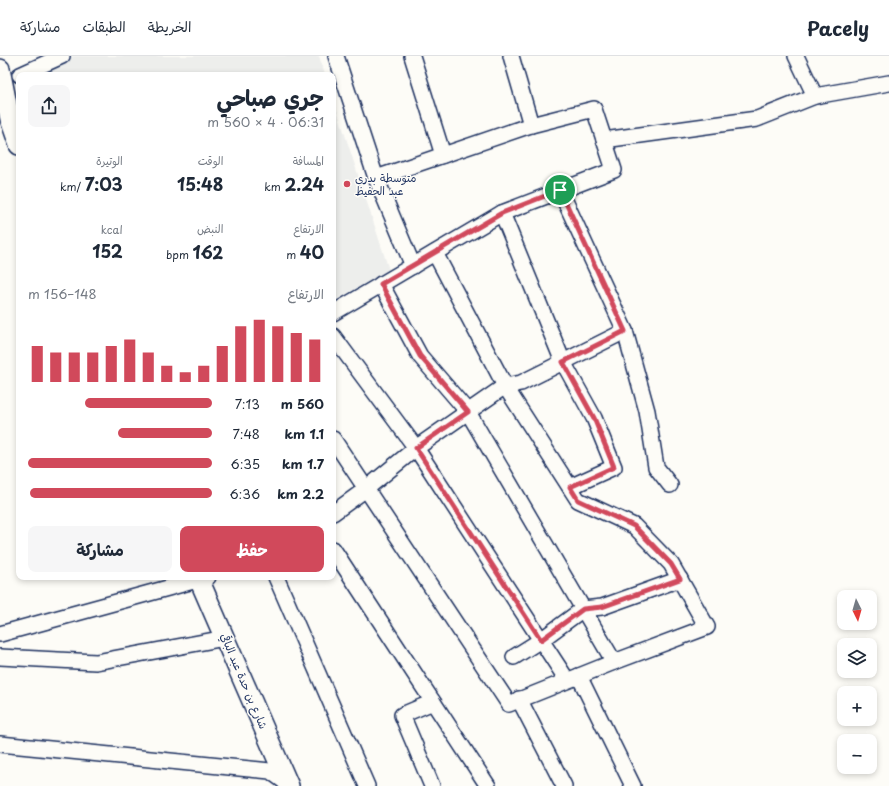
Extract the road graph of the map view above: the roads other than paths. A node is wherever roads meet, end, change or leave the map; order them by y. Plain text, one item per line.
1 (336, 56) edge
2 (412, 56) edge
3 (511, 56) edge
4 (796, 56) edge
5 (57, 57) edge
6 (18, 72) edge
7 (10, 75) edge
8 (889, 83) edge
9 (815, 96) junction
10 (531, 125) junction
11 (16, 136) edge
12 (604, 140) junction
13 (443, 155) junction
14 (376, 178) junction
15 (560, 190) junction
16 (502, 213) junction
17 (435, 253) junction
18 (413, 266) junction
19 (381, 284) junction
20 (336, 311) edge
21 (625, 331) junction
22 (336, 340) edge
23 (563, 362) junction
24 (505, 386) junction
25 (468, 412) junction
26 (336, 444) edge
27 (416, 448) junction
28 (670, 485) dead end
29 (570, 487) junction
30 (366, 489) junction
31 (336, 511) edge
32 (336, 554) edge
33 (680, 579) junction
34 (195, 580) edge
35 (203, 580) edge
36 (277, 580) edge
37 (583, 609) junction
38 (0, 634) edge
39 (225, 638) junction
40 (541, 640) junction
41 (0, 657) edge
42 (514, 657) dead end
43 (614, 662) junction
44 (573, 678) junction
45 (519, 700) junction
46 (433, 702) junction
47 (268, 737) junction
48 (0, 744) edge
49 (270, 771) junction
50 (282, 785) edge
51 (367, 786) edge
52 (432, 786) edge
53 (488, 786) edge
54 (564, 786) edge
55 (633, 786) edge

1 - 14 street
2 - 13 street
3 - 10 street
4 - 9 street
5 - 6 street
7 - 11 street
8 - 9 street
9 - 12 street
10 - 12 street
10 - 13 street
12 - 15 street
13 - 14 street
14 - 18 street
15 - 16 street
15 - 21 street
16 - 17 street
16 - 23 street
17 - 18 street
17 - 24 street
18 - 19 street
19 - 20 street
19 - 25 street
21 - 23 street
21 - 28 street
22 - 27 street
23 - 24 street
23 - 29 street
24 - 25 street
24 - 29 street
25 - 27 street
25 - 37 street
26 - 30 street
27 - 30 street
27 - 40 street
29 - 33 street
30 - 31 street
30 - 45 street
32 - 46 street
33 - 37 street
33 - 43 street
34 - 38 street
35 - 39 street, شارع بن حدة عبد الباقي
36 - 51 street
37 - 40 street
37 - 43 street
39 - 41 street
39 - 47 street, شارع بن حدة عبد الباقي
40 - 42 street
40 - 44 street
43 - 44 street
44 - 45 street
44 - 55 street
45 - 54 street
46 - 52 street
46 - 53 street
47 - 49 street
47 - 50 street, شارع بن حدة عبد الباقي
48 - 49 street
49 - 50 street

